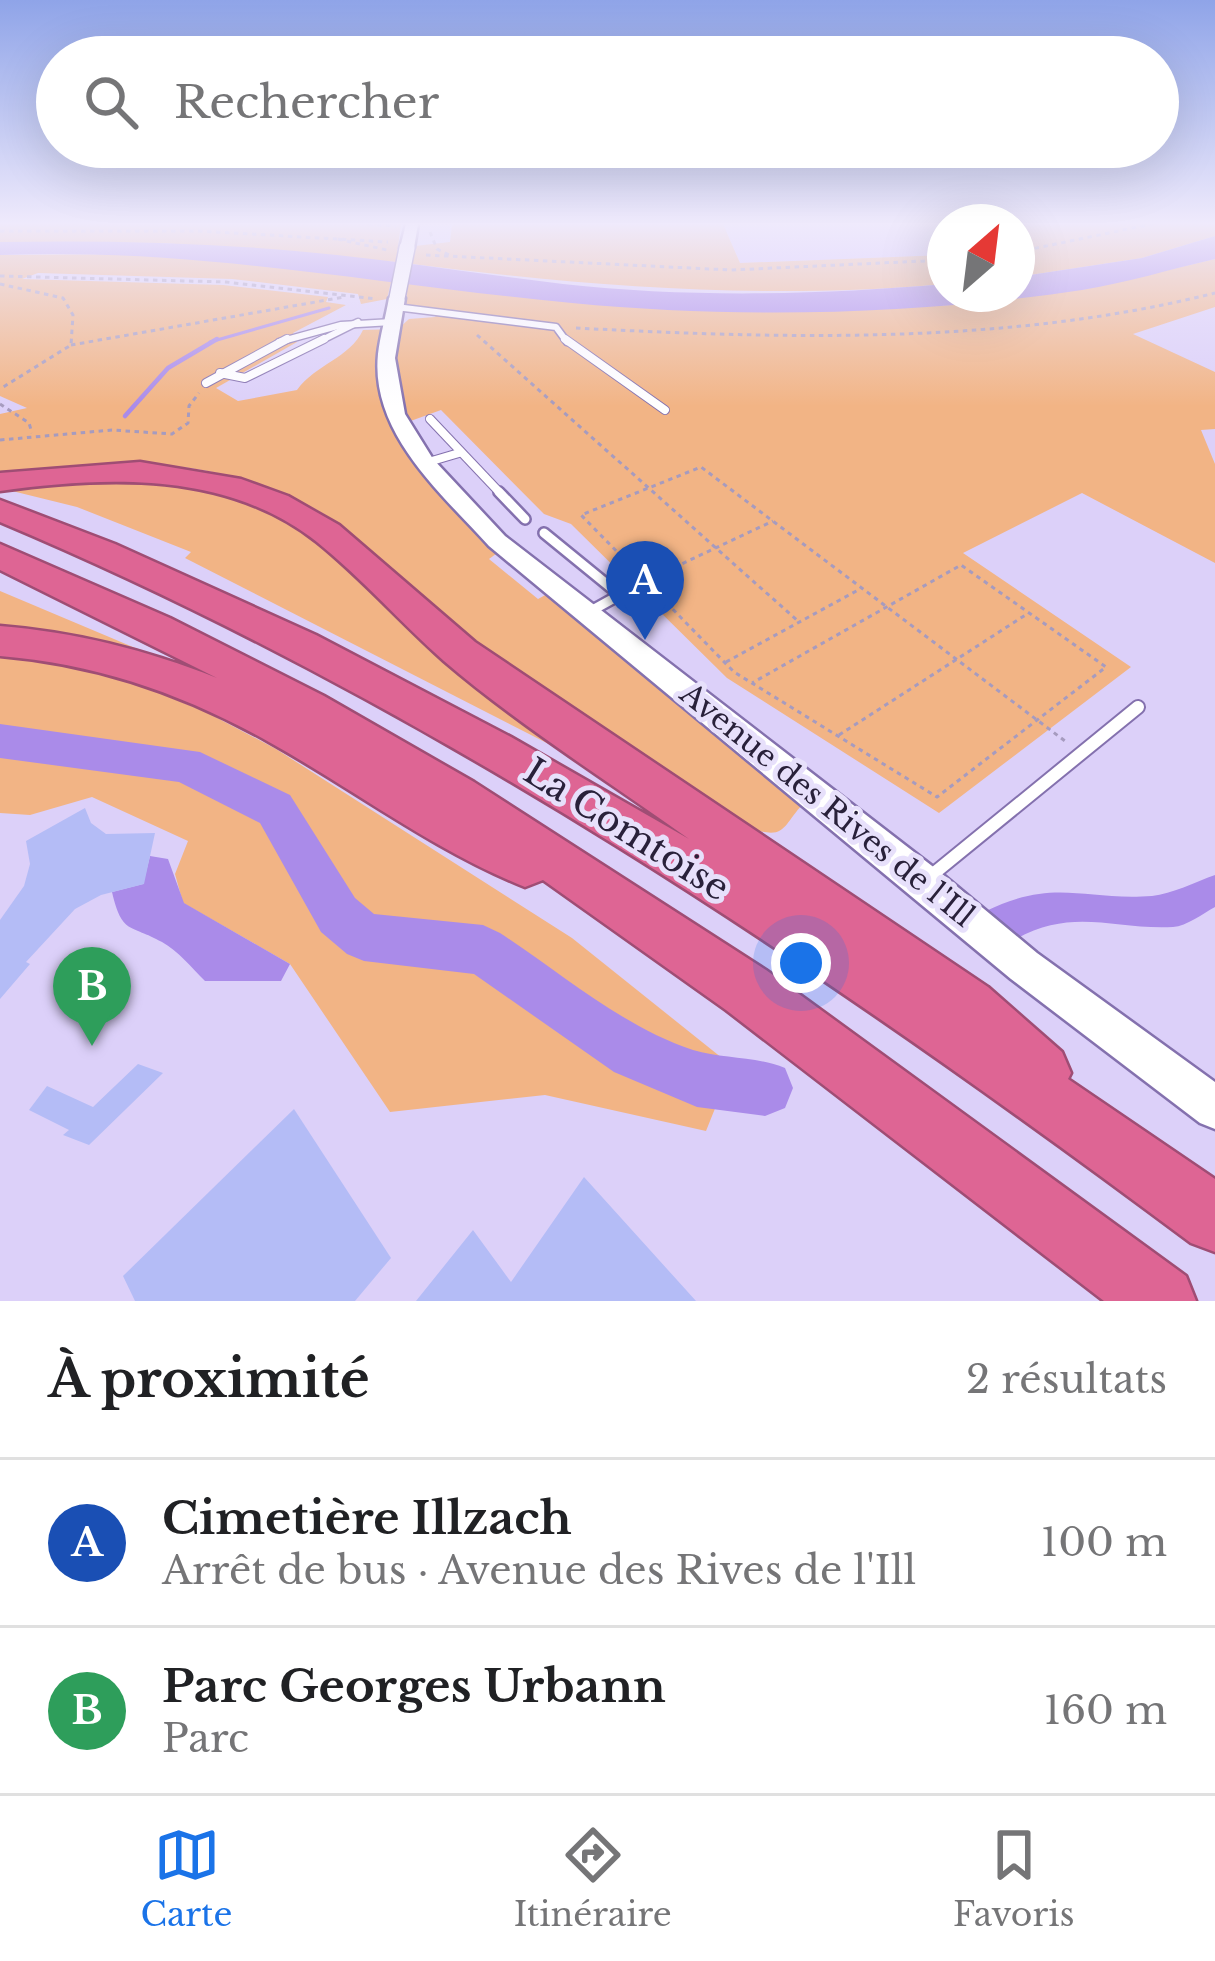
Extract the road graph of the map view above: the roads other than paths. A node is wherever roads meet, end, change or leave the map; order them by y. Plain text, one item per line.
1 (400, 285) edge
2 (395, 307) junction
3 (358, 322) junction
4 (220, 373) junction
5 (206, 383) road end
6 (665, 410) dead end
7 (430, 419) dead end
8 (460, 453) junction
9 (425, 464) junction
10 (0, 482) edge
11 (0, 510) edge
12 (525, 519) dead end
13 (544, 533) dead end
14 (0, 556) edge
15 (645, 581) road end
16 (620, 596) junction
17 (589, 612) junction
18 (0, 641) edge
19 (1138, 707) dead end
20 (924, 881) junction
21 (607, 896) junction
22 (1215, 1108) edge
23 (1147, 1169) junction
24 (1215, 1219) edge
25 (1161, 1301) edge

1 - 2 street, Avenue des Rives de l'Ill, bridge
2 - 3 lane
2 - 6 lane
2 - 9 street, Avenue des Rives de l'Ill
3 - 4 lane
3 - 4 lane
4 - 5 lane
7 - 8 lane
8 - 9 lane
8 - 12 lane
9 - 17 street, Avenue des Rives de l'Ill
10 - 23 highway
11 - 23 highway, La Comtoise
13 - 16 lane
14 - 21 highway, La Comtoise
15 - 16 lane
16 - 17 lane
17 - 20 street, Avenue des Rives de l'Ill
18 - 21 highway
19 - 20 lane
20 - 22 street, Avenue des Rives de l'Ill
21 - 25 highway, La Comtoise
23 - 24 highway, La Comtoise

